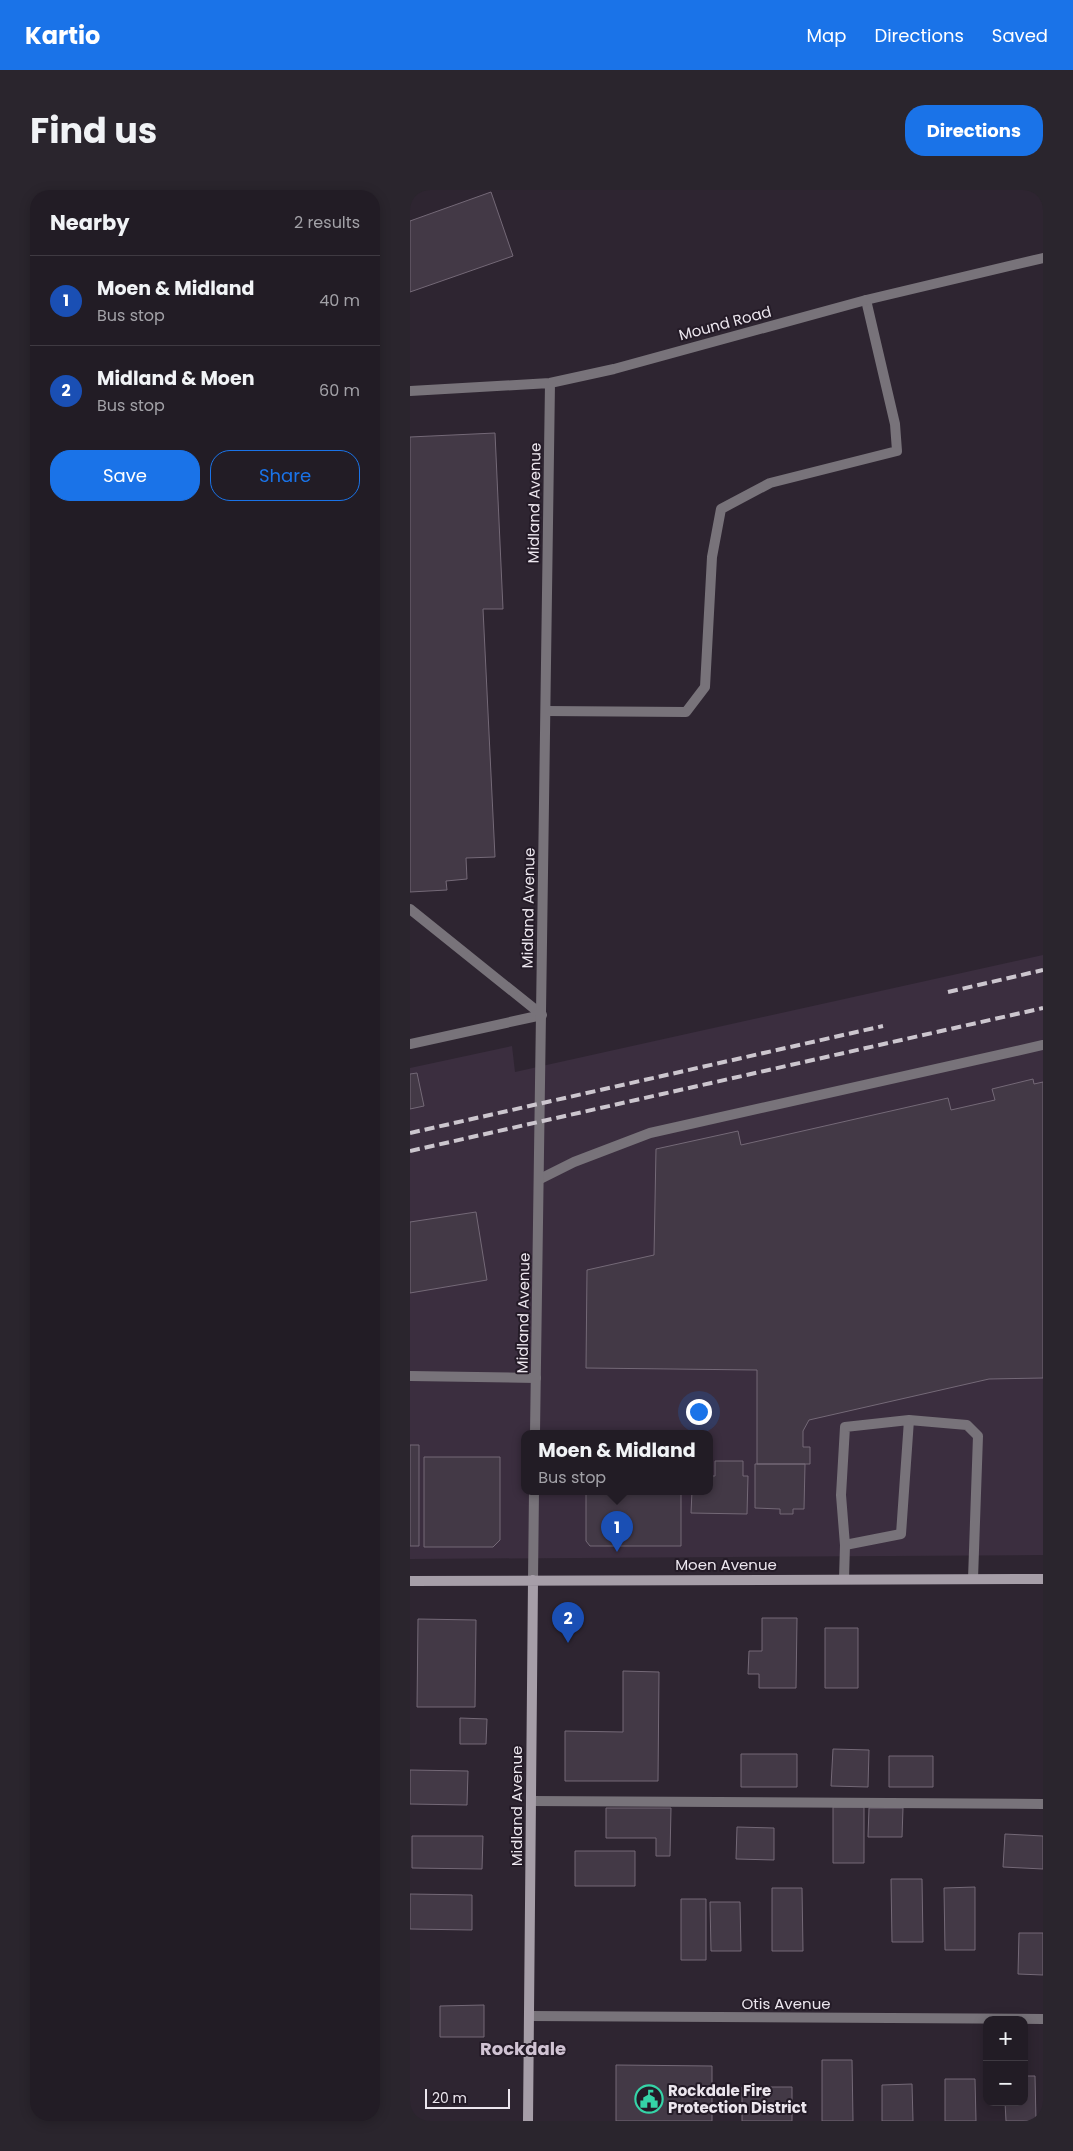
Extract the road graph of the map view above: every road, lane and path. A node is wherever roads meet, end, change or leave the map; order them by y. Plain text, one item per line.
1 (1043, 258) edge
2 (866, 300) junction
3 (550, 383) junction
4 (410, 391) edge
5 (546, 710) junction
6 (410, 909) edge
7 (542, 1015) junction
8 (410, 1044) edge
9 (1043, 1045) edge
10 (540, 1179) junction
11 (410, 1376) edge
12 (536, 1378) junction
13 (909, 1420) junction
14 (535, 1430) edge
15 (534, 1495) edge
16 (845, 1545) junction
17 (844, 1579) junction
18 (973, 1579) junction
19 (1043, 1579) edge
20 (410, 1580) edge
21 (533, 1580) junction
22 (531, 1801) junction
23 (1043, 1804) edge
24 (529, 2016) junction
25 (1043, 2020) edge
26 (528, 2121) edge

1 - 2 street, Mound Road
2 - 3 street, Mound Road
2 - 5 street
3 - 4 street, Mound Road
3 - 5 street, Midland Avenue
5 - 7 street, Midland Avenue
6 - 7 street
7 - 8 street
7 - 10 street, Midland Avenue
9 - 10 street
10 - 12 street, Midland Avenue
11 - 12 street
12 - 14 street, Midland Avenue
13 - 16 street
13 - 16 street
13 - 18 street
15 - 21 street, Midland Avenue
16 - 17 street
17 - 18 street, Moen Avenue
17 - 21 street, Moen Avenue
18 - 19 street, Moen Avenue
20 - 21 street, Moen Avenue
21 - 22 street, Midland Avenue
22 - 23 street
22 - 24 street, Midland Avenue
24 - 25 street, Otis Avenue
24 - 26 street, Midland Avenue

